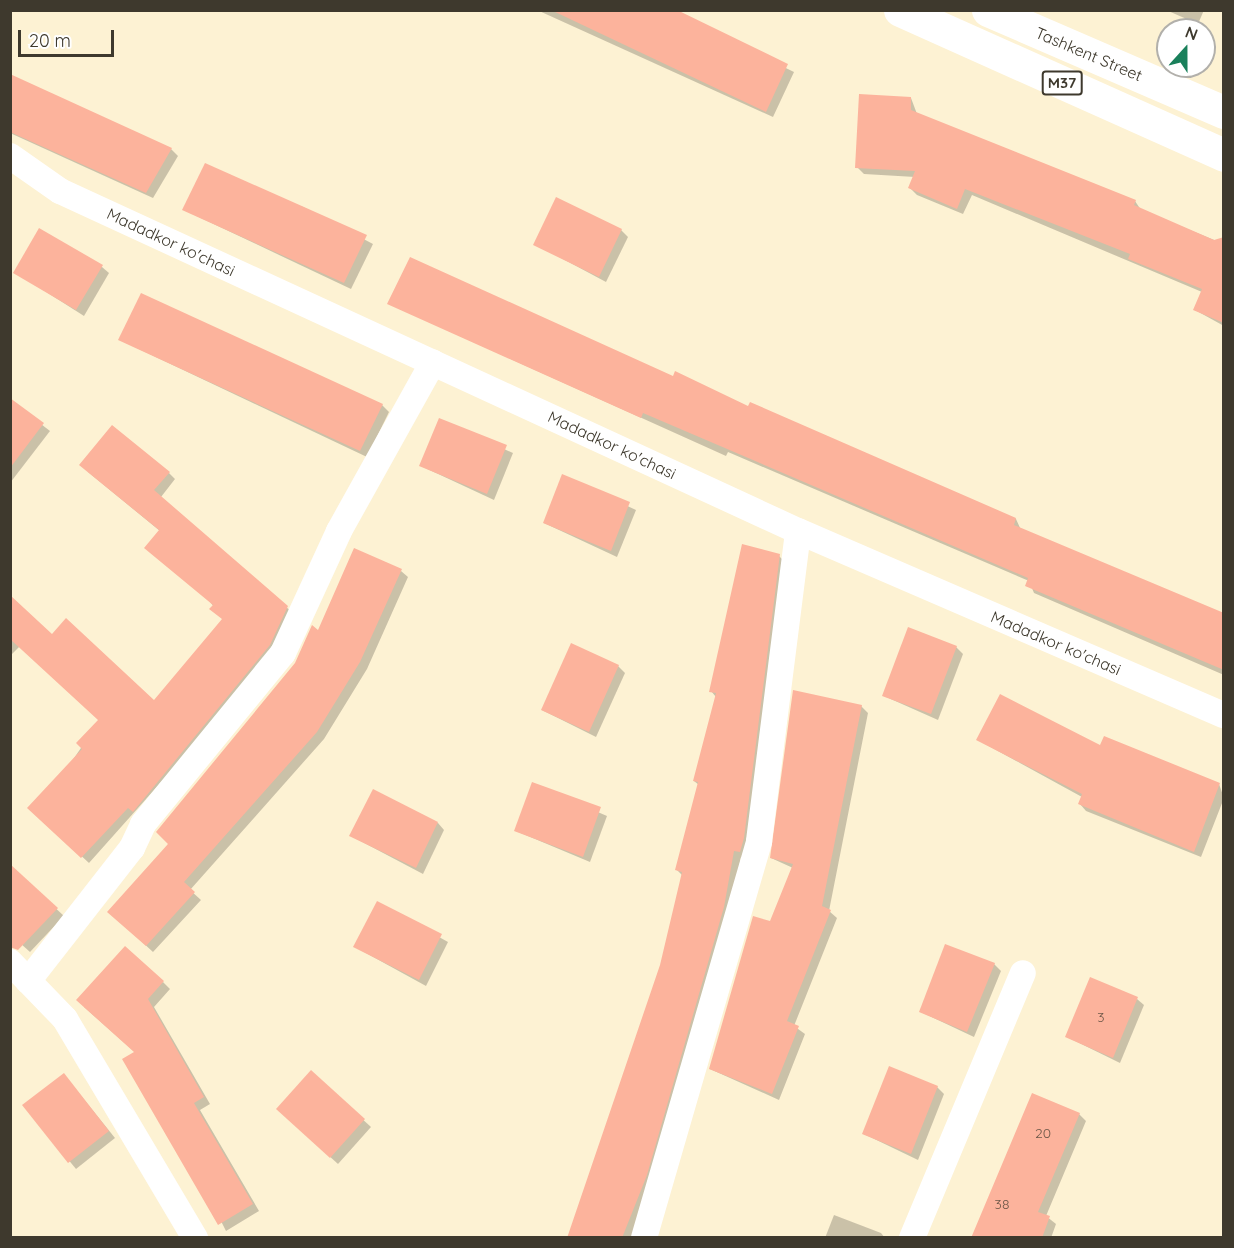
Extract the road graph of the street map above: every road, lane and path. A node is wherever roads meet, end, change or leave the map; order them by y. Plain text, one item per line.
1 (900, 10) edge
2 (988, 10) edge
3 (1224, 112) edge
4 (1224, 155) edge
5 (10, 156) edge
6 (433, 362) junction
7 (798, 531) junction
8 (1224, 716) edge
9 (10, 962) edge
10 (1023, 974) dead end
11 (28, 981) junction
12 (195, 1238) edge
13 (644, 1238) edge
14 (912, 1238) edge

1 - 4 highway, M37
2 - 3 highway, Tashkent Street / M37
5 - 6 street, Madadkor ko'chasi
6 - 7 street, Madadkor ko'chasi
6 - 11 street
7 - 8 street, Madadkor ko'chasi
7 - 13 street
9 - 11 street
10 - 14 street
11 - 12 street

